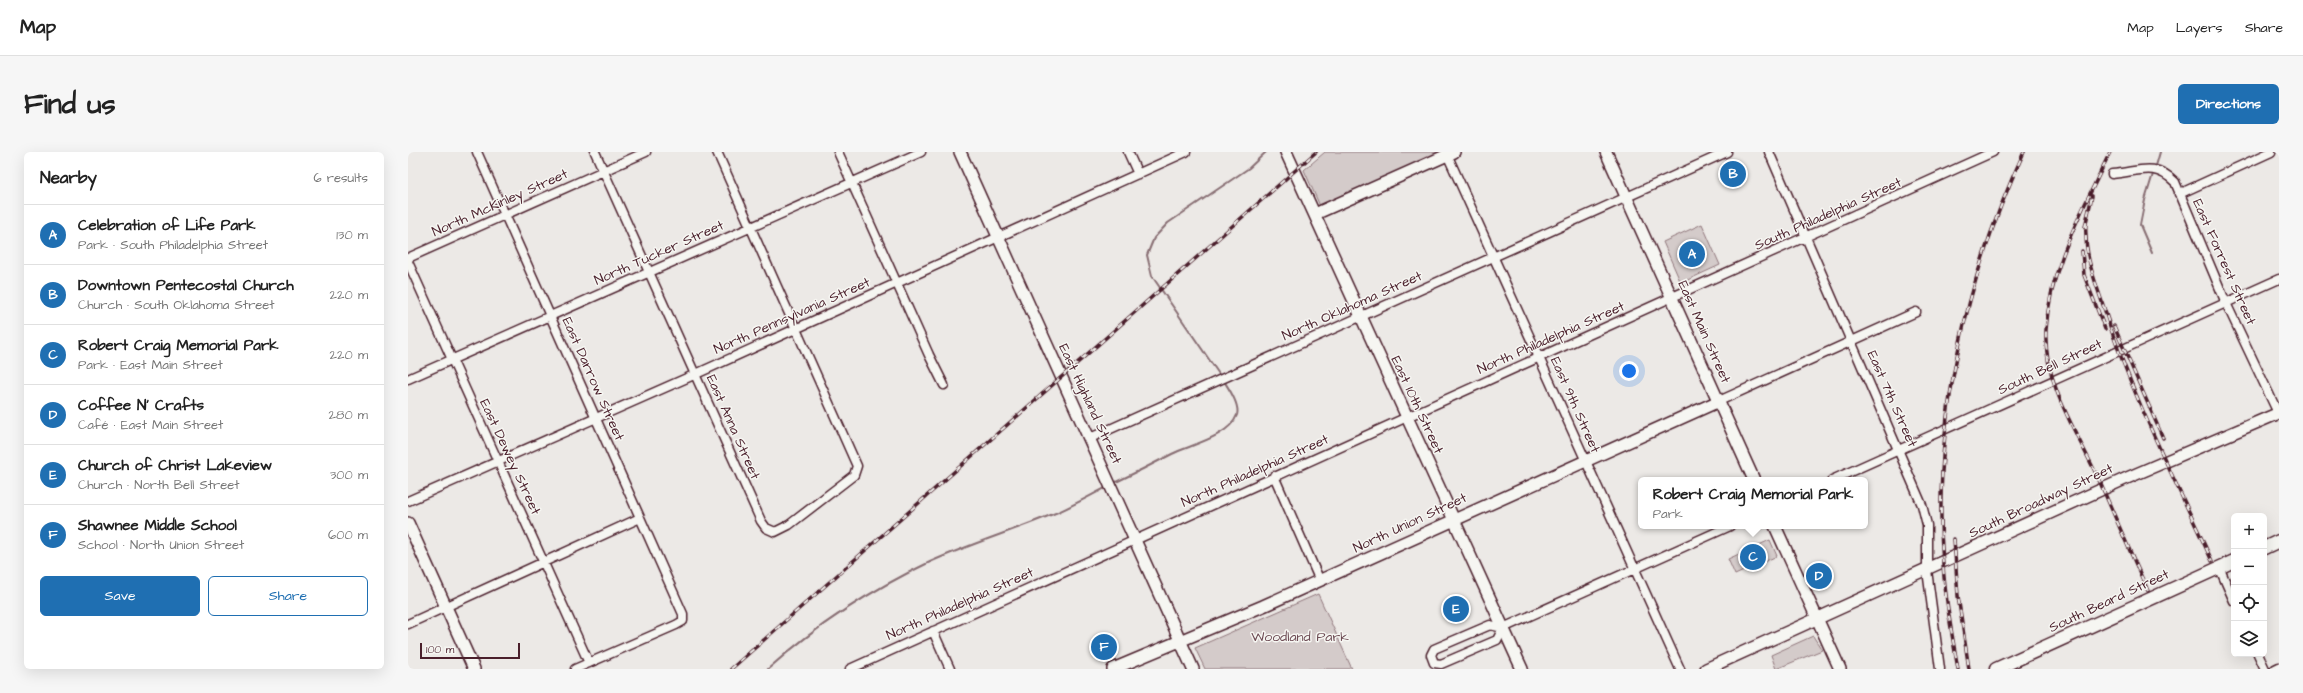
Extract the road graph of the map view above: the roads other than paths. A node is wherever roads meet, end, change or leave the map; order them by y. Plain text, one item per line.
1 (477, 152) edge
2 (595, 152) edge
3 (646, 152) edge
4 (717, 152) edge
5 (838, 152) edge
6 (921, 152) edge
7 (960, 152) edge
8 (1128, 152) edge
9 (1186, 152) edge
10 (1286, 152) edge
11 (1606, 152) edge
12 (1727, 152) edge
13 (1769, 152) edge
14 (1993, 152) edge
15 (2271, 152) edge
16 (1449, 153) edge
17 (603, 171) junction
18 (1138, 174) junction
19 (2112, 174) dead end
20 (852, 182) junction
21 (2179, 194) junction
22 (1626, 196) junction
23 (505, 214) junction
24 (1315, 214) junction
25 (751, 226) junction
26 (997, 237) junction
27 (1807, 237) junction
28 (1494, 257) junction
29 (408, 258) edge
30 (408, 262) edge
31 (648, 271) junction
32 (2279, 279) edge
33 (896, 284) junction
34 (1672, 298) junction
35 (2226, 302) junction
36 (1916, 312) dead end
37 (550, 315) junction
38 (1360, 316) junction
39 (795, 329) junction
40 (1852, 341) junction
41 (1540, 358) junction
42 (451, 359) junction
43 (696, 374) junction
44 (408, 379) edge
45 (944, 385) dead end
46 (1719, 401) junction
47 (2279, 413) edge
48 (596, 417) junction
49 (1406, 417) junction
50 (1088, 438) junction
51 (1900, 449) junction
52 (1585, 460) junction
53 (498, 462) junction
54 (1274, 476) junction
55 (1753, 477) edge
56 (1839, 477) edge
57 (408, 501) edge
58 (640, 518) junction
59 (1453, 520) junction
60 (408, 523) edge
61 (1723, 529) edge
62 (1776, 529) edge
63 (1135, 540) junction
64 (2279, 541) edge
65 (2267, 547) edge
66 (2231, 561) edge
67 (544, 562) junction
68 (2219, 567) junction
69 (1634, 569) junction
70 (1927, 570) junction
71 (1320, 581) junction
72 (2231, 594) edge
73 (446, 607) junction
74 (1817, 619) junction
75 (408, 624) edge
76 (1503, 628) junction
77 (933, 631) junction
78 (1180, 641) junction
79 (2259, 657) edge
80 (588, 663) junction
81 (2279, 667) edge
82 (474, 669) edge
83 (575, 669) edge
84 (850, 669) edge
85 (950, 669) edge
86 (1113, 669) edge
87 (1192, 669) edge
88 (1522, 669) edge
89 (1680, 669) edge
90 (1706, 669) edge
91 (1840, 669) edge
92 (1940, 669) edge
93 (1996, 669) edge
94 (2265, 669) edge
95 (2275, 669) edge

1 - 23 street, East Darrow Street
2 - 17 street, East Anna Street
3 - 17 street, North McKinley Street
4 - 25 street
5 - 20 street
6 - 20 street, North Tucker Street
7 - 26 street, East Highland Street
8 - 18 street
9 - 18 street, North Pennsylvania Street
10 - 24 street, East 10th Street
11 - 22 street, East Main Street
12 - 22 street, North Oklahoma Street
13 - 27 street, East 7th Street
14 - 27 street, South Philadelphia Street
15 - 21 street
16 - 24 street
16 - 28 street, East 9th Street
17 - 23 street, North McKinley Street
17 - 31 street, East Anna Street
18 - 26 street, North Pennsylvania Street
19 - 21 street, East Forrest Street
20 - 25 street, North Tucker Street
20 - 33 street
21 - 35 street, East Forrest Street
22 - 28 street, North Oklahoma Street
22 - 34 street, East Main Street
23 - 29 street, North McKinley Street
23 - 37 street, East Darrow Street
24 - 38 street, East 10th Street
25 - 31 street, North Tucker Street
25 - 39 street
26 - 33 street, North Pennsylvania Street
26 - 50 street, East Highland Street
27 - 34 street, South Philadelphia Street
27 - 40 street, East 7th Street
28 - 38 street, North Oklahoma Street
28 - 41 street, East 9th Street
30 - 42 street, East Dewey Street
31 - 37 street, North Tucker Street
31 - 43 street, East Anna Street
32 - 35 street, South Bell Street
33 - 39 street, North Pennsylvania Street
33 - 45 street
34 - 41 street, North Philadelphia Street
34 - 46 street, East Main Street
35 - 47 street, East Forrest Street
35 - 51 street, South Bell Street
36 - 40 street
37 - 42 street, North Tucker Street
37 - 48 street, East Darrow Street
38 - 49 street, East 10th Street
38 - 50 street, North Oklahoma Street
39 - 43 street, North Pennsylvania Street
39 - 43 street, East Anna Street
40 - 46 street
40 - 51 street, East 7th Street
41 - 49 street, North Philadelphia Street
41 - 52 street, East 9th Street
42 - 44 street, North Tucker Street
42 - 53 street, East Dewey Street
43 - 48 street, North Pennsylvania Street
46 - 52 street, North Union Street
46 - 55 street, East Main Street
47 - 70 street, South Broadway Street
48 - 53 street, North Pennsylvania Street
48 - 58 street, East Darrow Street
49 - 54 street, North Philadelphia Street
49 - 59 street, East 10th Street
50 - 63 street, East Highland Street
51 - 56 street, South Bell Street
51 - 70 street, East 7th Street
52 - 59 street, North Union Street
52 - 69 street, East 9th Street
53 - 57 street, North Pennsylvania Street
53 - 67 street, East Dewey Street
54 - 63 street, North Philadelphia Street
54 - 71 street
58 - 67 street
58 - 80 street, East Darrow Street
59 - 71 street, North Union Street
59 - 76 street, East 10th Street
60 - 73 street
61 - 69 street
62 - 74 street
63 - 77 street, North Philadelphia Street
63 - 78 street, East Highland Street
64 - 65 main road
66 - 68 main road, South Beard Street
67 - 73 street
67 - 80 street, East Dewey Street
68 - 72 street
68 - 93 main road, South Beard Street
69 - 76 street
69 - 89 street, East 9th Street
70 - 74 street, South Broadway Street
70 - 92 street, East 7th Street
71 - 78 street, North Union Street
73 - 75 street
73 - 82 street
74 - 90 street, South Broadway Street
74 - 91 street
76 - 76 street
76 - 88 street, East 10th Street
77 - 84 street, North Philadelphia Street
77 - 85 street
78 - 86 street, North Union Street
78 - 87 street, East Highland Street
79 - 94 street
80 - 83 street
81 - 95 street

